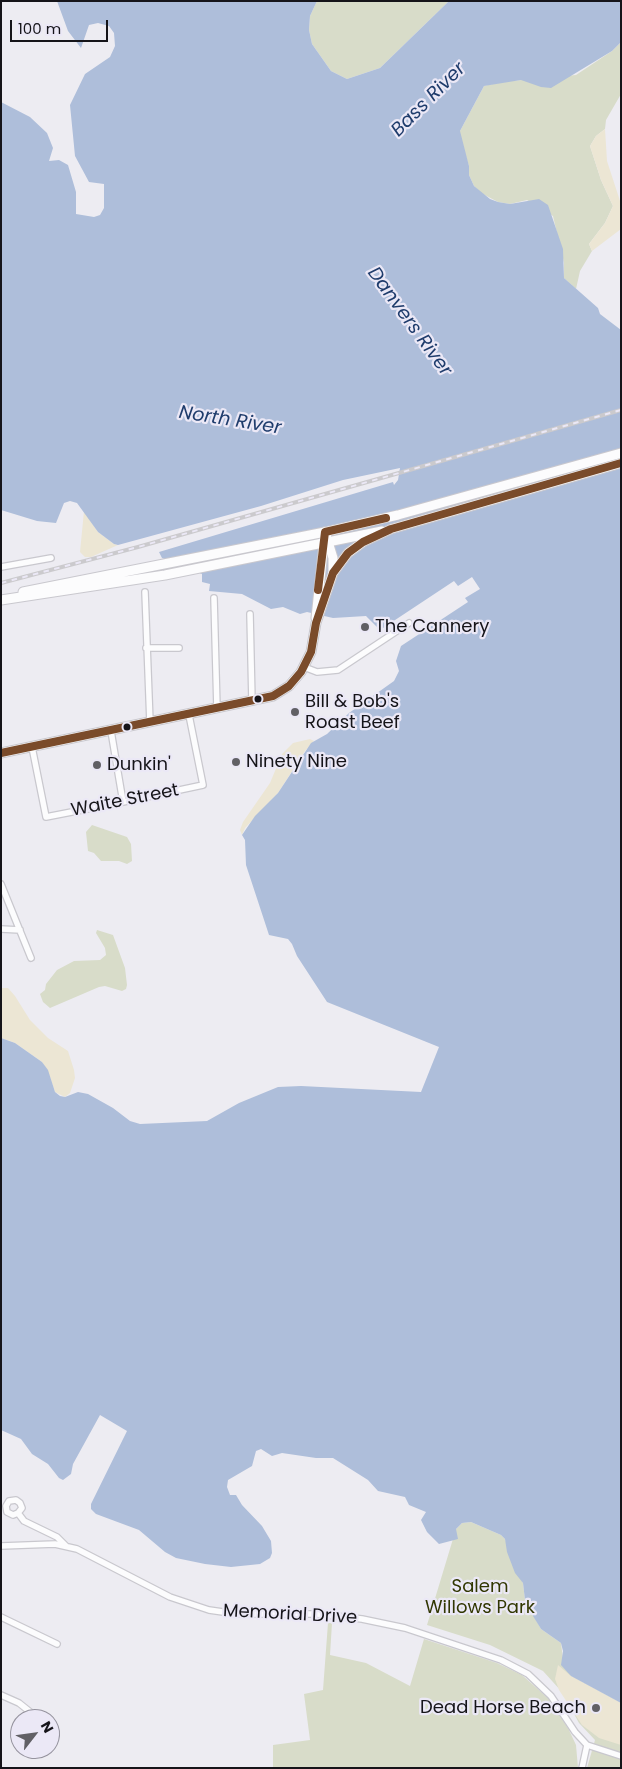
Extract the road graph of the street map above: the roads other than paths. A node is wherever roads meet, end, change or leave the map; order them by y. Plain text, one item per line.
1 (621, 453) edge
2 (621, 463) edge
3 (384, 531) junction
4 (325, 532) junction
5 (326, 543) junction
6 (51, 558) dead end
7 (1, 567) edge
8 (333, 573) junction
9 (145, 592) dead end
10 (214, 598) dead end
11 (1, 599) edge
12 (250, 614) dead end
13 (316, 623) junction
14 (408, 623) dead end
15 (146, 648) junction
16 (179, 648) dead end
17 (304, 666) junction
18 (252, 702) junction
19 (217, 709) junction
20 (189, 715) junction
21 (150, 723) junction
22 (111, 731) junction
23 (32, 747) junction
24 (1, 753) edge
25 (123, 802) junction
26 (1, 884) edge
27 (1, 930) edge
28 (20, 930) junction
29 (32, 958) dead end
30 (4, 1506) edge
31 (18, 1513) junction
32 (1, 1546) edge
33 (66, 1546) junction
34 (1, 1616) edge
35 (57, 1644) dead end
36 (1, 1695) edge
37 (26, 1709) edge
38 (587, 1745) junction
39 (621, 1756) edge
40 (582, 1768) edge

1 - 4 main road
2 - 3 main road
3 - 5 main road
3 - 8 main road
4 - 5 main road
4 - 11 main road
5 - 8 main road
5 - 11 main road
5 - 13 main road
6 - 7 street
8 - 13 main road
9 - 15 street
10 - 19 street
12 - 18 street
13 - 17 main road
14 - 17 street
15 - 16 street
15 - 21 street
17 - 18 main road
18 - 19 main road
19 - 20 main road
20 - 21 main road
20 - 25 street, Waite Street
21 - 22 main road
22 - 23 main road
22 - 25 street
23 - 24 main road
23 - 25 street, Waite Street
26 - 28 street
27 - 28 street
28 - 29 street
30 - 31 street
30 - 31 street
31 - 33 street
32 - 33 street, Memorial Drive
33 - 38 street, Memorial Drive
34 - 35 street
36 - 37 street
38 - 39 street
38 - 40 street

